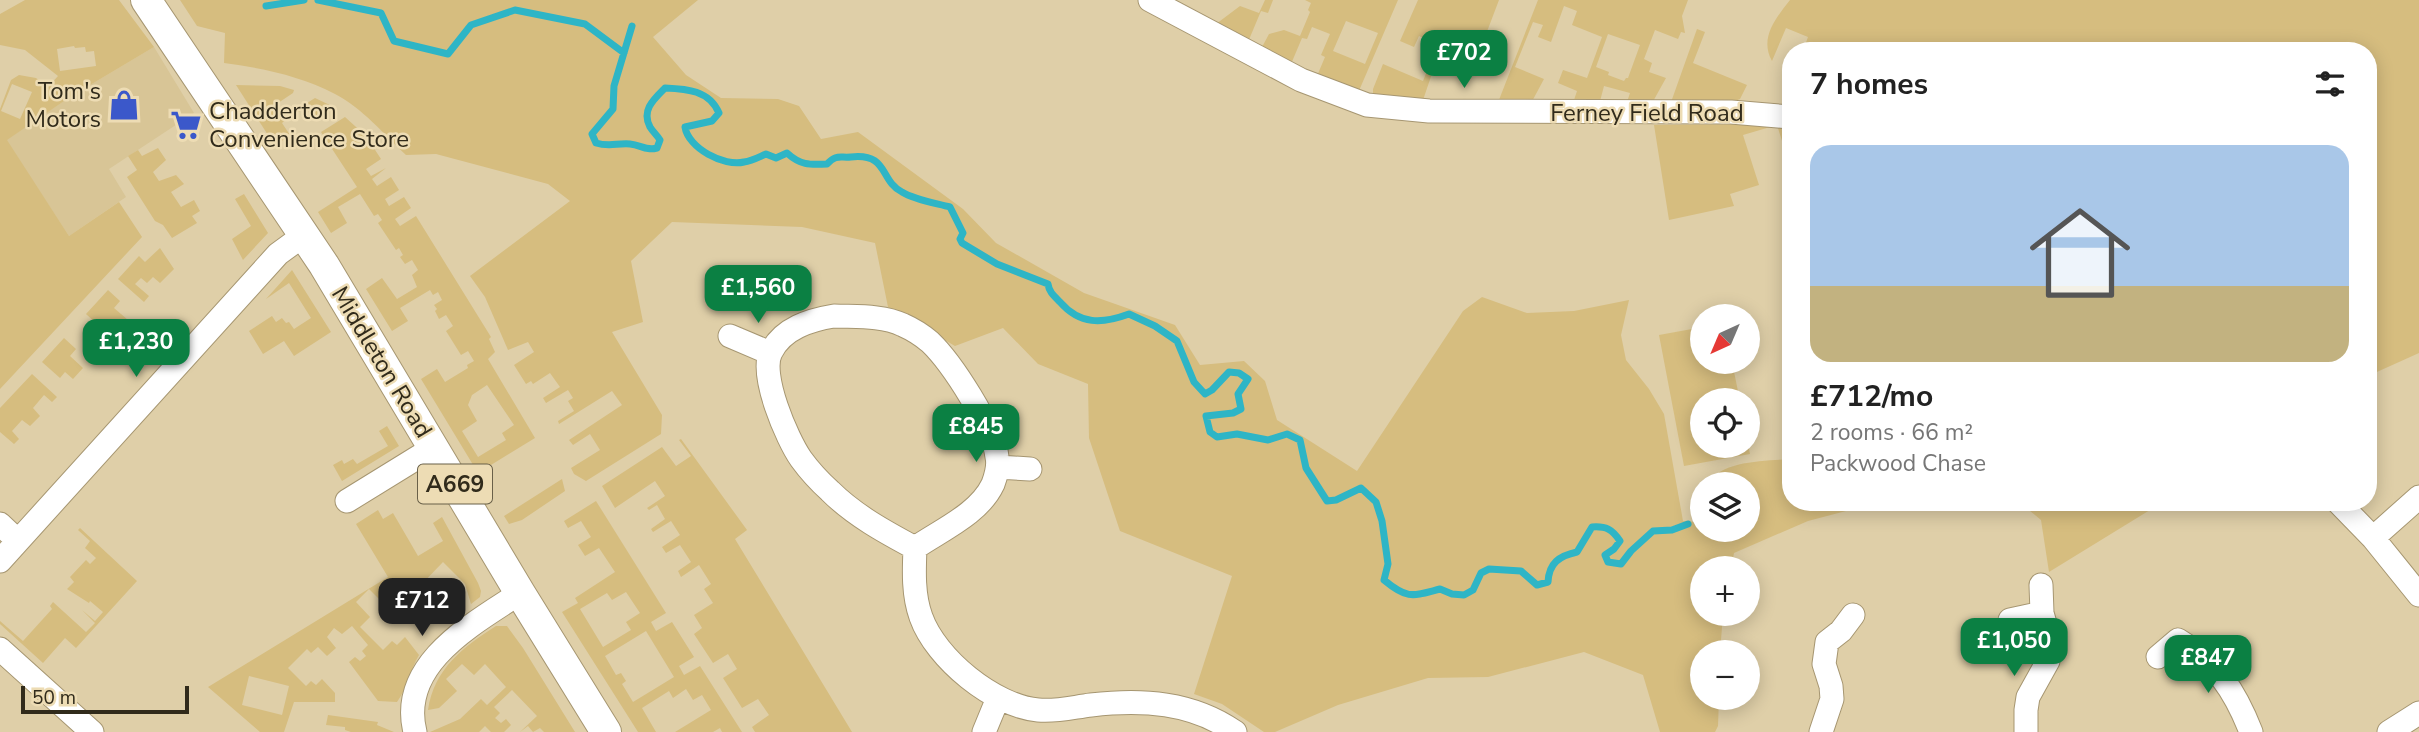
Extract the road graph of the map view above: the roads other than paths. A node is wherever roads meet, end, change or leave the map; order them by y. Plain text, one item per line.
1 (146, 0) edge
2 (1150, 0) edge
3 (1782, 116) edge
4 (304, 235) junction
5 (730, 336) dead end
6 (770, 353) junction
7 (433, 448) junction
8 (998, 467) junction
9 (1030, 469) dead end
10 (2419, 497) edge
11 (347, 501) dead end
12 (2347, 511) edge
13 (0, 524) edge
14 (2373, 538) junction
15 (18, 541) junction
16 (915, 548) junction
17 (0, 561) edge
18 (2041, 585) dead end
19 (520, 593) junction
20 (2419, 595) edge
21 (2042, 613) junction
22 (1853, 615) dead end
23 (2010, 620) dead end
24 (0, 649) edge
25 (2158, 657) dead end
26 (998, 698) junction
27 (2419, 713) edge
28 (92, 732) edge
29 (415, 732) edge
30 (606, 732) edge
31 (984, 732) edge
32 (1235, 732) edge
33 (1821, 732) edge
34 (2026, 732) edge
35 (2251, 732) edge
36 (2389, 732) edge

1 - 4 main road, Middleton Road / A669
2 - 3 street, Ferney Field Road
4 - 7 main road, Middleton Road / A669
4 - 15 street
5 - 6 street
6 - 8 street
6 - 16 street
7 - 11 street
7 - 19 main road, Middleton Road / A669
8 - 9 street
8 - 16 street
10 - 14 street
12 - 14 street
13 - 15 street
14 - 20 street
15 - 17 street
16 - 26 street
18 - 21 street
19 - 29 street
19 - 30 main road, Middleton Road / A669
21 - 23 street
21 - 34 street
22 - 33 street
24 - 28 street
25 - 35 street
26 - 31 street
26 - 32 street
27 - 36 street

